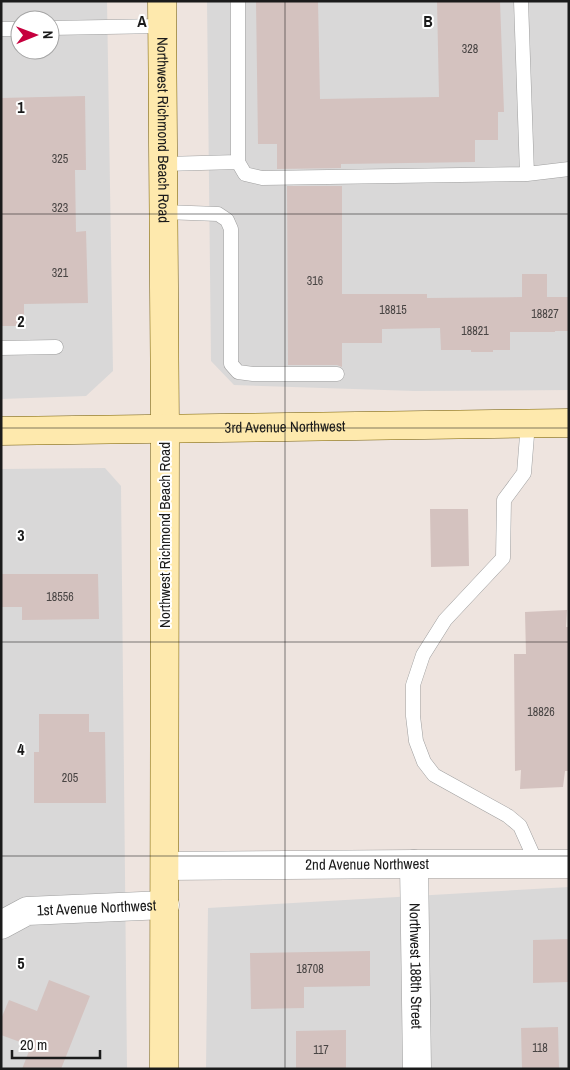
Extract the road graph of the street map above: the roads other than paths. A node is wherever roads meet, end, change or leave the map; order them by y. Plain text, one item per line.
1 (238, 1) edge
2 (521, 1) edge
3 (162, 14) edge
4 (60, 27) edge
5 (238, 162) junction
6 (164, 164) junction
7 (569, 169) edge
8 (526, 174) junction
9 (164, 212) junction
10 (56, 347) dead end
11 (1, 348) edge
12 (336, 374) dead end
13 (569, 422) edge
14 (528, 423) junction
15 (165, 429) junction
16 (1, 431) edge
17 (414, 864) junction
18 (537, 864) junction
19 (569, 864) edge
20 (165, 866) junction
21 (165, 906) junction
22 (1, 925) edge
23 (164, 1069) edge
24 (416, 1069) edge

1 - 5 lane
2 - 8 lane
3 - 4 lane
3 - 6 main road, Northwest Richmond Beach Road
5 - 6 lane
5 - 8 lane
6 - 9 main road, Northwest Richmond Beach Road
7 - 8 lane
9 - 12 lane
9 - 15 main road, Northwest Richmond Beach Road
10 - 11 lane
13 - 14 main road, 3rd Avenue Northwest
14 - 15 main road, 3rd Avenue Northwest
14 - 18 lane
15 - 16 main road, 3rd Avenue Northwest
15 - 20 main road, Northwest Richmond Beach Road
17 - 18 street, 2nd Avenue Northwest
17 - 20 street, 2nd Avenue Northwest
17 - 24 street, Northwest 188th Street
18 - 19 street, 2nd Avenue Northwest
20 - 21 main road, Northwest Richmond Beach Road
21 - 22 street, 1st Avenue Northwest
21 - 23 main road, Northwest Richmond Beach Road

